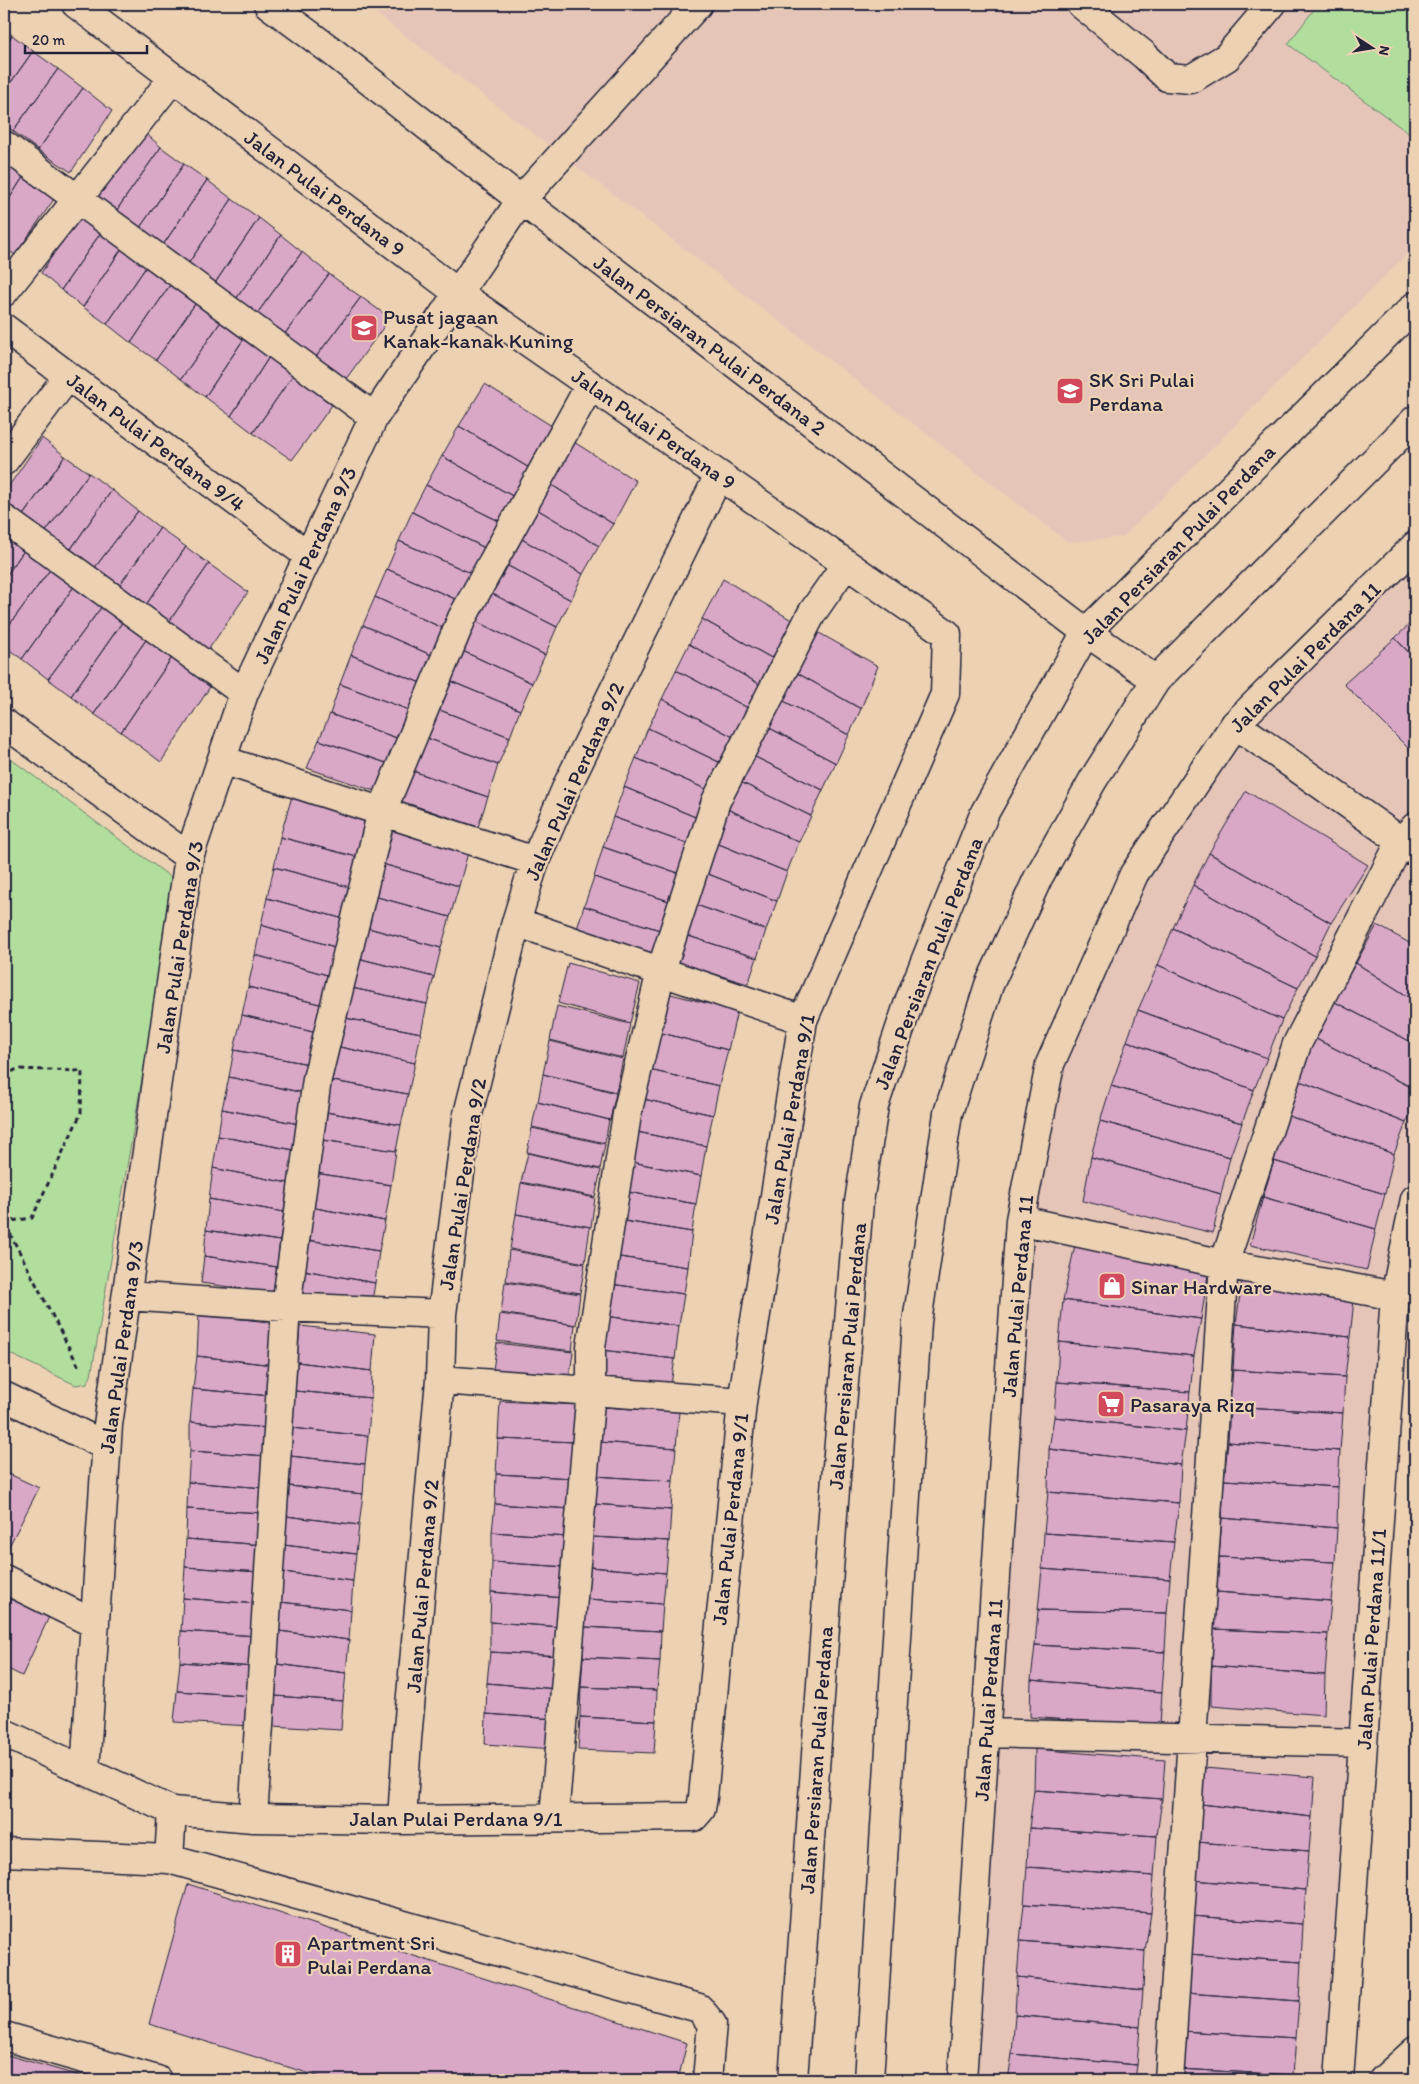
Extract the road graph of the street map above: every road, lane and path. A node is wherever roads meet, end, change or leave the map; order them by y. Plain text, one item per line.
1 (76, 4) edge
2 (268, 4) edge
3 (698, 4) edge
4 (1081, 4) edge
5 (1272, 4) edge
6 (173, 78) junction
7 (4, 145) edge
8 (77, 199) junction
9 (521, 200) junction
10 (4, 292) edge
11 (458, 293) junction
12 (1415, 306) edge
13 (4, 328) edge
14 (68, 376) junction
15 (590, 385) junction
16 (374, 416) junction
17 (1415, 420) edge
18 (4, 461) edge
19 (719, 475) junction
20 (4, 519) edge
21 (1415, 546) edge
22 (309, 556) junction
23 (846, 564) junction
24 (1086, 632) junction
25 (947, 634) joint
26 (1156, 680) junction
27 (244, 693) junction
28 (4, 723) edge
29 (1235, 724) junction
30 (222, 760) junction
31 (382, 811) junction
32 (1411, 840) edge
33 (189, 857) junction
34 (535, 861) junction
35 (516, 922) junction
36 (661, 971) junction
37 (803, 1020) junction
38 (4, 1076) edge
39 (1415, 1199) edge
40 (1020, 1220) junction
41 (1224, 1264) junction
42 (127, 1296) junction
43 (1395, 1296) junction
44 (286, 1307) junction
45 (442, 1314) junction
46 (82, 1374) dead end
47 (440, 1380) junction
48 (591, 1390) junction
49 (4, 1396) edge
50 (742, 1402) junction
51 (106, 1446) junction
52 (4, 1579) edge
53 (95, 1624) junction
54 (4, 1733) edge
55 (986, 1733) junction
56 (1192, 1738) junction
57 (1363, 1743) junction
58 (85, 1770) junction
59 (172, 1811) junction
60 (554, 1817) junction
61 (253, 1818) junction
62 (402, 1820) junction
63 (4, 1852) edge
64 (169, 1859) junction
65 (4, 2036) edge
66 (1415, 2050) edge
67 (157, 2080) edge
68 (707, 2080) edge
69 (793, 2080) edge
70 (869, 2080) edge
71 (962, 2080) edge
72 (1169, 2080) edge
73 (1339, 2080) edge
74 (1383, 2080) edge

1 - 6 street, Jalan Pulai Perdana 9
2 - 9 street, Jalan Persiaran Pulai Perdana 2
3 - 9 street, Jalan Pulai Perdana 9/3
4 - 5 street
6 - 8 street
6 - 11 street, Jalan Pulai Perdana 9
7 - 8 street
8 - 10 street
8 - 16 street
9 - 11 street, Jalan Pulai Perdana 9/3
9 - 24 street, Jalan Persiaran Pulai Perdana 2
11 - 15 street, Jalan Pulai Perdana 9
11 - 16 street, Jalan Pulai Perdana 9/3
12 - 24 street, Jalan Persiaran Pulai Perdana
13 - 14 street, Jalan Pulai Perdana 9/4
14 - 18 street
14 - 22 street, Jalan Pulai Perdana 9/4
15 - 19 street, Jalan Pulai Perdana 9
15 - 31 street
16 - 22 street, Jalan Pulai Perdana 9/3
17 - 26 street
19 - 23 street, Jalan Pulai Perdana 9
19 - 34 street, Jalan Pulai Perdana 9/2
20 - 27 street
21 - 29 street, Jalan Pulai Perdana 11
22 - 27 street, Jalan Pulai Perdana 9/3
23 - 25 street, Jalan Pulai Perdana 9
23 - 36 street
24 - 26 street, Jalan Persiaran Pulai Perdana 2
24 - 69 street, Jalan Persiaran Pulai Perdana
25 - 37 street, Jalan Pulai Perdana 9/1
26 - 70 street
27 - 30 street, Jalan Pulai Perdana 9/3
28 - 33 street
29 - 32 street
29 - 40 street, Jalan Pulai Perdana 11
30 - 31 street
30 - 33 street, Jalan Pulai Perdana 9/3
31 - 34 street
31 - 44 street
32 - 41 street
33 - 42 street, Jalan Pulai Perdana 9/3
34 - 35 street, Jalan Pulai Perdana 9/2
35 - 36 street
35 - 45 street, Jalan Pulai Perdana 9/2
36 - 37 street
36 - 48 street
37 - 50 street, Jalan Pulai Perdana 9/1
38 - 46 path
39 - 43 street, Jalan Pulai Perdana 11/1
40 - 41 street
40 - 55 street, Jalan Pulai Perdana 11
41 - 43 street
41 - 56 street
42 - 44 street
42 - 51 street, Jalan Pulai Perdana 9/3
43 - 57 street, Jalan Pulai Perdana 11/1
44 - 45 street
44 - 61 street
45 - 47 street, Jalan Pulai Perdana 9/2
47 - 48 street
47 - 62 street, Jalan Pulai Perdana 9/2
48 - 50 street
48 - 60 street
49 - 51 street
50 - 60 street, Jalan Pulai Perdana 9/1
51 - 53 street, Jalan Pulai Perdana 9/3
52 - 53 street
53 - 58 street, Jalan Pulai Perdana 9/3
54 - 58 street, Jalan Pulai Perdana 9/1
55 - 56 street
55 - 71 street, Jalan Pulai Perdana 11
56 - 57 street
56 - 72 street
57 - 73 street, Jalan Pulai Perdana 11/1
58 - 59 street, Jalan Pulai Perdana 9/1
59 - 61 street, Jalan Pulai Perdana 9/1
59 - 64 street
60 - 62 street, Jalan Pulai Perdana 9/1
61 - 62 street, Jalan Pulai Perdana 9/1
63 - 64 street
64 - 68 street
65 - 67 street
66 - 74 street

